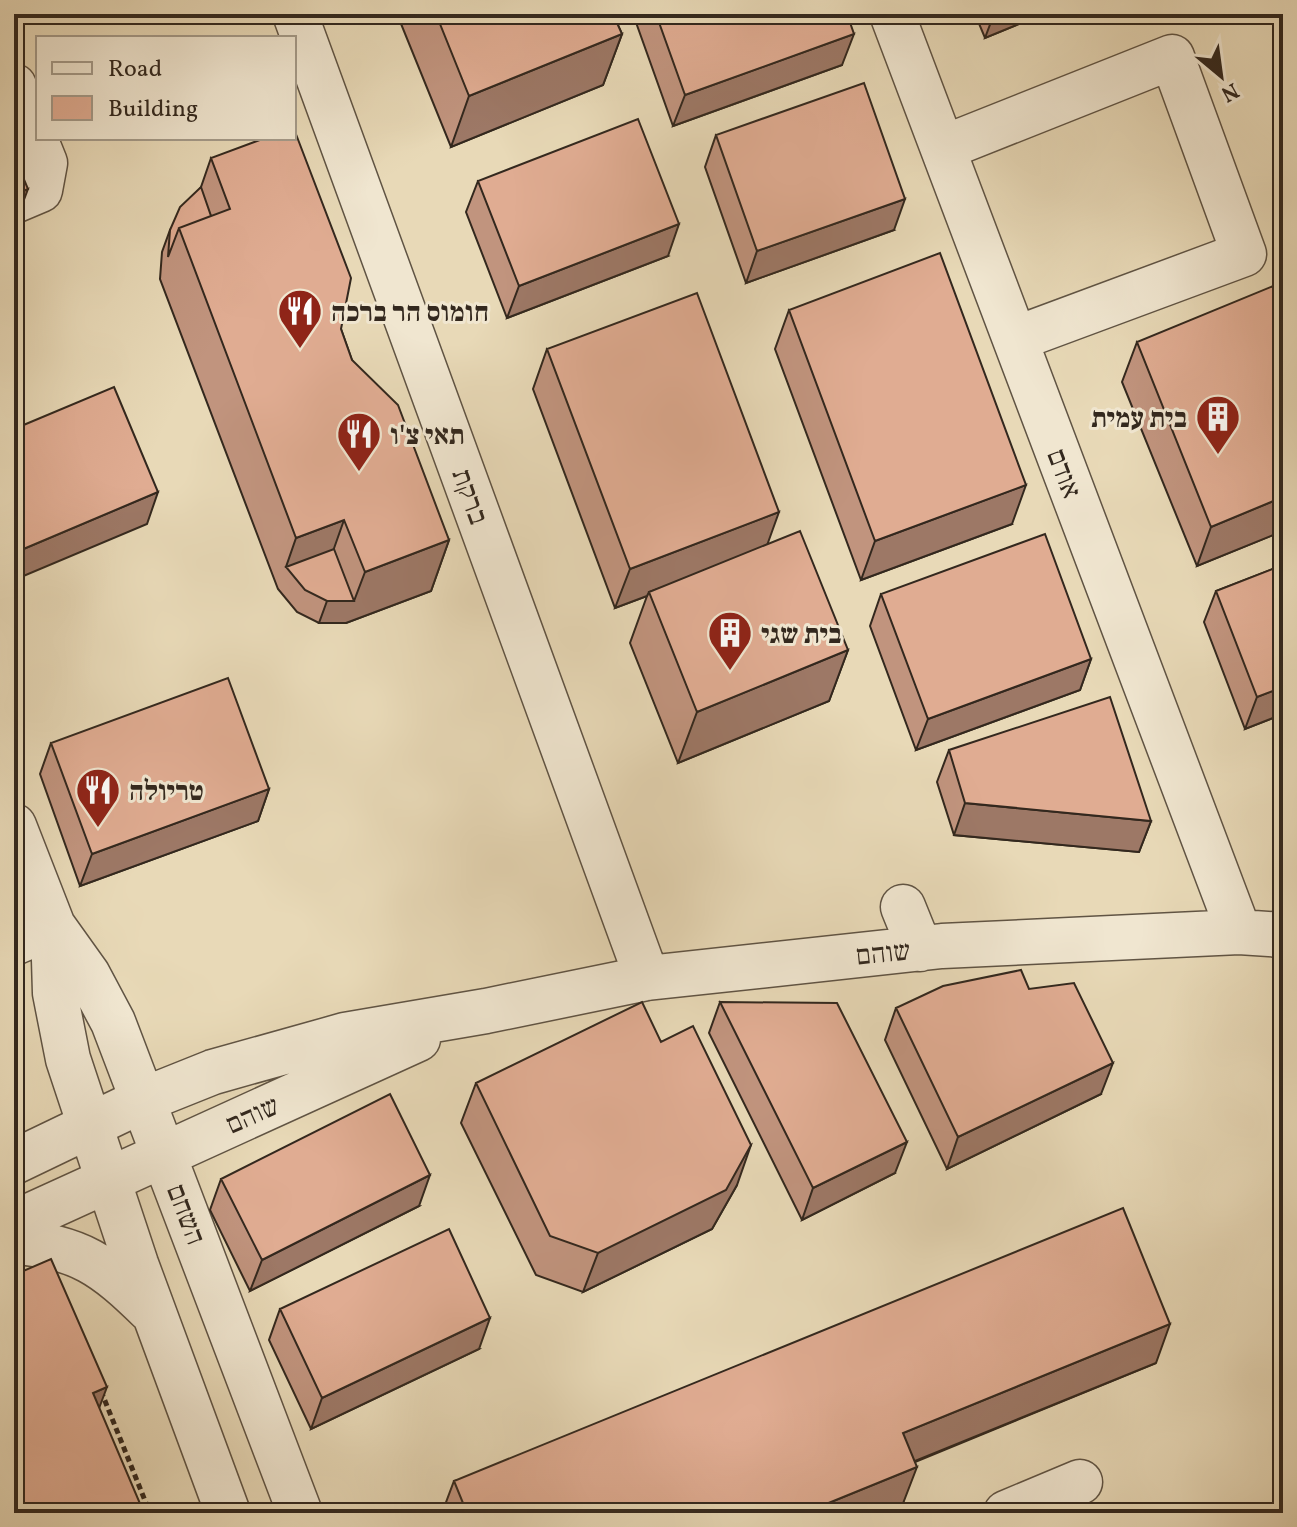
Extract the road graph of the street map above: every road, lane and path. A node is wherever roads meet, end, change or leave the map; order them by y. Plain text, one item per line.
1 (295, 14) edge
2 (892, 14) edge
3 (14, 86) edge
4 (943, 148) junction
5 (14, 201) edge
6 (1015, 339) junction
7 (14, 826) edge
8 (903, 907) dead end
9 (53, 926) junction
10 (1239, 932) junction
11 (1283, 935) edge
12 (14, 943) edge
13 (920, 949) junction
14 (647, 978) junction
15 (486, 1011) junction
16 (143, 1100) junction
17 (89, 1126) junction
18 (164, 1153) junction
19 (14, 1162) edge
20 (106, 1179) junction
21 (14, 1223) edge
22 (14, 1242) edge
23 (154, 1314) junction
24 (100, 1388) edge
25 (1080, 1482) dead end
26 (150, 1513) edge
27 (228, 1513) edge
28 (300, 1513) edge
29 (1006, 1513) edge

1 - 14 street, ברקת
2 - 4 street, אודם
3 - 5 street
4 - 6 street, אודם
4 - 6 street
6 - 10 street, אודם
7 - 9 street, השחם
8 - 13 street
9 - 12 street
9 - 16 street, השחם
9 - 17 street, השחם
10 - 11 street, שוהם
10 - 13 street, שוהם
13 - 14 street, שוהם
14 - 15 street, שוהם
15 - 16 street, שוהם
15 - 18 street, שוהם
16 - 17 street, שוהם
16 - 18 street, השחם
17 - 19 street, שוהם
17 - 20 street, השחם
18 - 20 street, שוהם
18 - 28 street, השחם
20 - 21 street, שוהם
20 - 23 street, השחם
22 - 23 street
23 - 27 street, השחם
24 - 26 path
25 - 29 street

